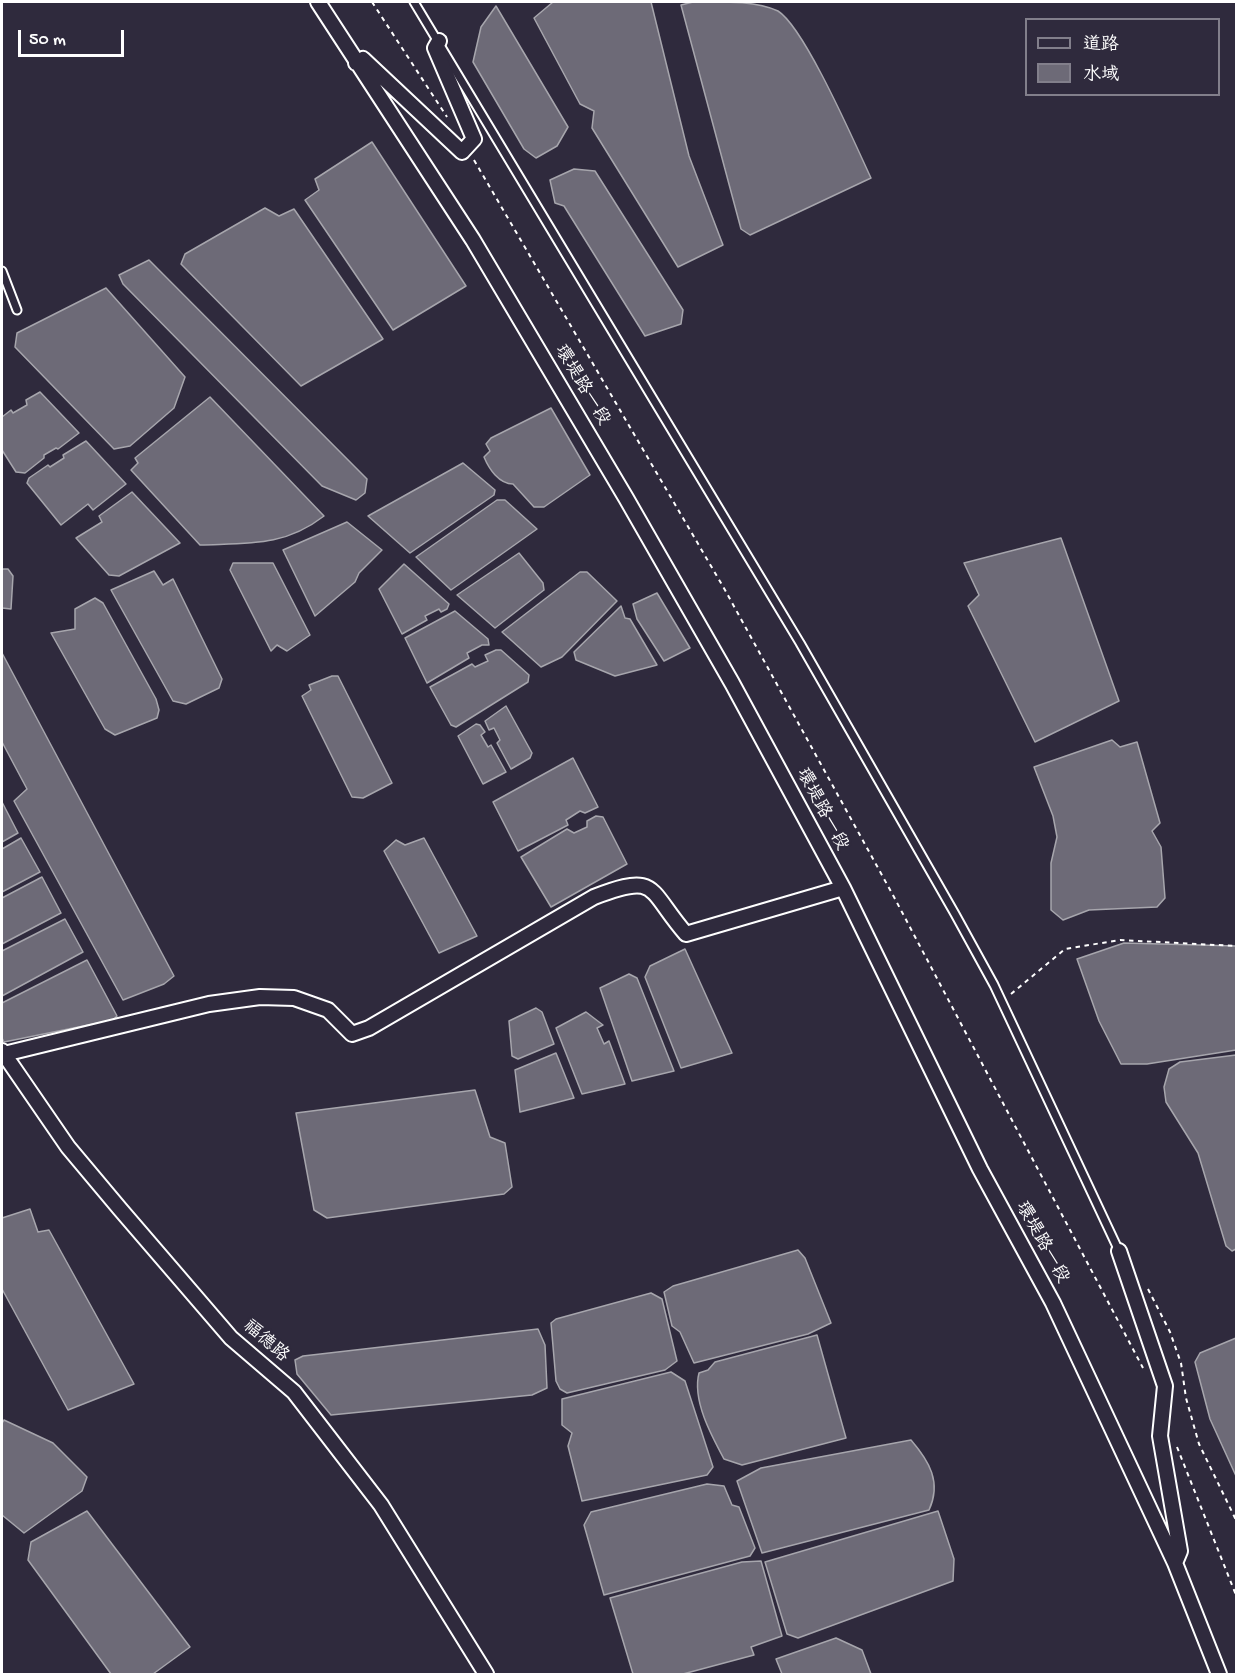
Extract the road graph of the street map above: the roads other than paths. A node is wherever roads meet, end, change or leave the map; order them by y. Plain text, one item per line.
1 (318, 2) edge
2 (414, 2) edge
3 (439, 42) junction
4 (356, 63) junction
5 (2, 271) edge
6 (17, 310) dead end
7 (843, 888) junction
8 (3, 1052) edge
9 (1119, 1251) joint
10 (1175, 1563) junction
11 (486, 1674) edge
12 (1219, 1674) edge

1 - 4 street, 環堤路一段
2 - 3 lane
3 - 4 street
3 - 9 lane
4 - 7 street, 環堤路一段
5 - 6 lane
7 - 8 street
7 - 10 street, 環堤路一段
8 - 11 street, 福德路
9 - 10 street
10 - 12 street, 環堤路一段

